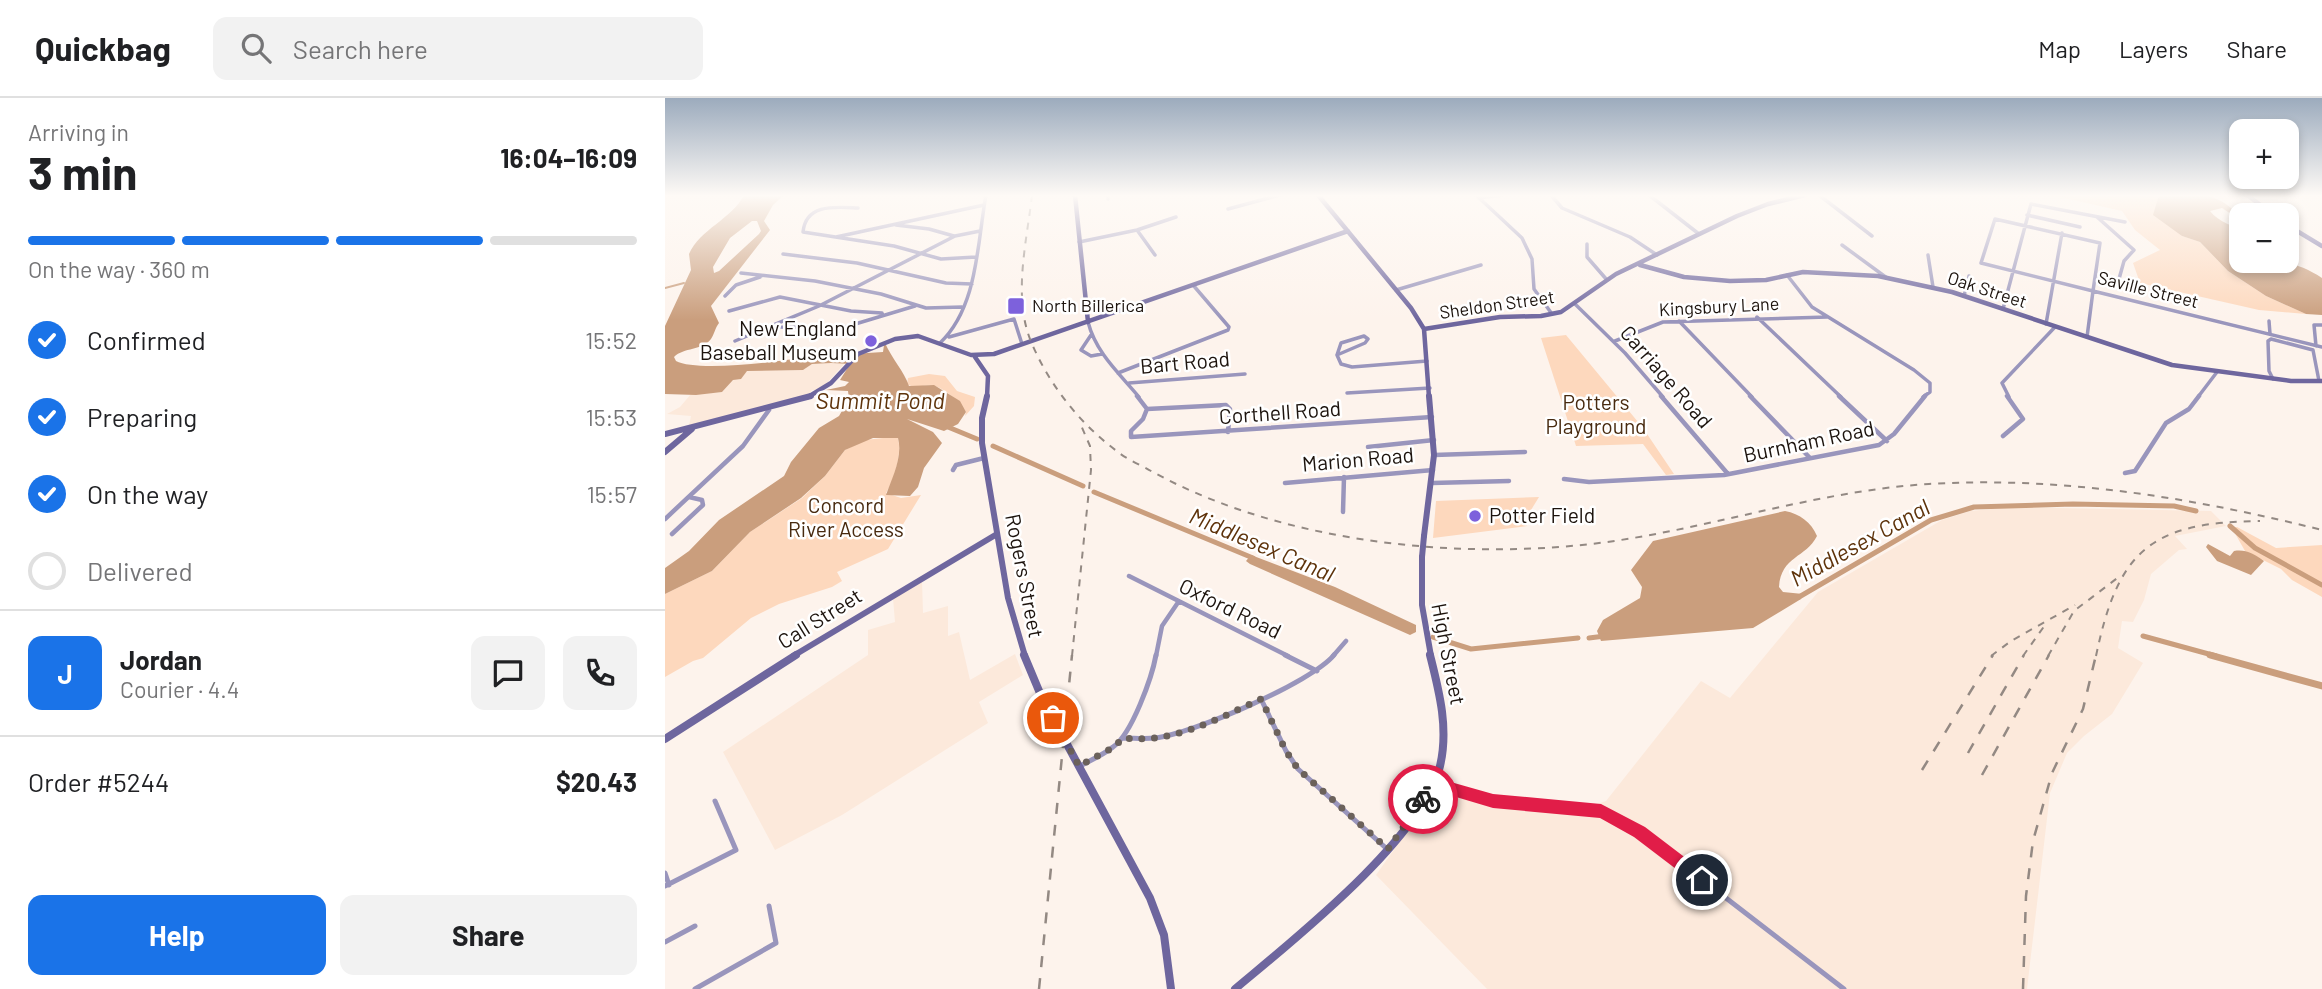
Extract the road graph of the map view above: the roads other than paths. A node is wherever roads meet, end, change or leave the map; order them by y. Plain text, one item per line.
1 (825, 237) edge
2 (838, 237) edge
3 (953, 237) edge
4 (979, 237) edge
5 (1079, 237) edge
6 (1105, 237) edge
7 (1142, 237) edge
8 (1332, 237) edge
9 (1353, 237) edge
10 (1520, 237) edge
11 (1629, 237) edge
12 (1694, 237) edge
13 (1990, 237) edge
14 (2022, 237) edge
15 (2061, 237) edge
16 (2078, 237) edge
17 (2119, 237) edge
18 (2306, 237) edge
19 (832, 238) junction
20 (1079, 242) junction
21 (1587, 244) dead end
22 (1842, 245) dead end
23 (2322, 246) edge
24 (783, 254) dead end
25 (922, 254) junction
26 (1155, 255) dead end
27 (1928, 255) dead end
28 (1657, 256) junction
29 (976, 257) junction
30 (1481, 265) dead end
31 (1640, 265) junction
32 (891, 270) junction
33 (2013, 271) junction
34 (741, 273) dead end
35 (766, 275) junction
36 (1787, 275) junction
37 (1969, 276) dead end
38 (2095, 279) junction
39 (1607, 280) junction
40 (1890, 280) junction
41 (2054, 281) junction
42 (972, 284) junction
43 (1193, 285) junction
44 (1933, 287) junction
45 (854, 289) junction
46 (1396, 289) junction
47 (2093, 291) junction
48 (725, 296) dead end
49 (1964, 296) junction
50 (1575, 304) junction
51 (821, 305) junction
52 (917, 305) junction
53 (962, 307) junction
54 (2003, 309) junction
55 (729, 312) dead end
56 (888, 313) junction
57 (1552, 314) junction
58 (1757, 317) junction
59 (1827, 317) junction
60 (1679, 321) junction
61 (2269, 321) dead end
62 (1088, 322) junction
63 (2046, 324) junction
64 (2322, 325) edge
65 (758, 327) dead end
66 (774, 327) junction
67 (2056, 327) junction
68 (1424, 329) junction
69 (2270, 334) junction
70 (1091, 335) junction
71 (949, 337) junction
72 (2087, 338) junction
73 (735, 341) dead end
74 (1615, 341) junction
75 (940, 344) junction
76 (1022, 344) junction
77 (2322, 347) edge
78 (2314, 348) junction
79 (994, 354) junction
80 (1102, 354) junction
81 (971, 355) junction
82 (1337, 355) junction
83 (1427, 361) junction
84 (985, 368) junction
85 (2317, 371) junction
86 (2217, 372) junction
87 (1118, 373) junction
88 (1245, 374) dead end
89 (2322, 375) edge
90 (2273, 379) junction
91 (2320, 381) edge
92 (1129, 382) junction
93 (1430, 388) junction
94 (1347, 393) dead end
95 (1147, 409) junction
96 (769, 410) junction
97 (1433, 417) junction
98 (693, 428) junction
99 (1228, 432) junction
100 (665, 434) edge
101 (2003, 436) dead end
102 (1434, 440) junction
103 (1887, 441) junction
104 (1369, 447) dead end
105 (665, 452) edge
106 (1525, 452) dead end
107 (1434, 455) junction
108 (984, 458) junction
109 (1810, 458) junction
110 (953, 470) dead end
111 (1433, 470) junction
112 (2126, 473) dead end
113 (1729, 475) junction
114 (1344, 477) junction
115 (1564, 479) dead end
116 (1509, 481) dead end
117 (1285, 483) dead end
118 (1432, 483) junction
119 (688, 497) junction
120 (1343, 512) dead end
121 (665, 519) edge
122 (672, 534) dead end
123 (997, 534) junction
124 (1129, 576) dead end
125 (1179, 601) junction
126 (1346, 640) dead end
127 (1317, 671) junction
128 (1261, 699) junction
129 (1123, 738) junction
130 (665, 739) edge
131 (1079, 766) junction
132 (1433, 784) junction
133 (715, 801) dead end
134 (1388, 849) junction
135 (665, 873) edge
136 (667, 886) edge
137 (769, 906) dead end
138 (695, 926) dead end
139 (665, 942) edge
140 (695, 989) edge
141 (1171, 989) edge
142 (1235, 989) edge
143 (1844, 989) edge

1 - 19 street
2 - 19 street
3 - 25 street
4 - 29 street
5 - 20 main road
6 - 20 street
7 - 26 street
8 - 43 main road
9 - 46 main road, High Street
10 - 57 street
11 - 28 street
12 - 28 main road, Sheldon Street
13 - 33 street, Saville Street
14 - 33 street
15 - 41 street
16 - 38 street
17 - 38 street
18 - 23 main road
19 - 25 street
20 - 62 main road
21 - 39 street
22 - 40 street
24 - 32 street
25 - 29 street
25 - 32 street
27 - 44 street
28 - 31 main road, Sheldon Street
29 - 42 street
30 - 46 street
31 - 36 main road, Oak Street
31 - 39 main road, Sheldon Street
32 - 42 street
32 - 45 street
33 - 41 street, Saville Street
33 - 54 street
34 - 35 street
35 - 45 street
35 - 48 street
36 - 40 main road, Oak Street
36 - 59 street, Burnham Road
37 - 49 street
38 - 47 street
39 - 50 main road, Sheldon Street
40 - 44 main road, Oak Street
41 - 47 street, Saville Street
41 - 63 street
42 - 53 street
43 - 62 main road
43 - 87 street
44 - 49 main road, Oak Street
45 - 51 street
45 - 52 street
46 - 68 main road, High Street
47 - 69 street, Saville Street
47 - 72 street
49 - 54 main road, Oak Street
50 - 57 main road, Sheldon Street
50 - 74 street, Carriage Road
51 - 55 street
51 - 56 street
51 - 66 street
52 - 53 street
52 - 56 street
53 - 71 street
54 - 63 main road, Oak Street
56 - 66 street
57 - 68 main road, Sheldon Street
58 - 59 street, Kingsbury Lane
58 - 60 street, Kingsbury Lane
58 - 103 street
59 - 103 street, Burnham Road
60 - 74 street, Kingsbury Lane
60 - 109 street
61 - 69 street
62 - 70 street
62 - 76 main road
63 - 67 main road, Oak Street
64 - 78 street
65 - 66 street
66 - 73 street
67 - 72 main road, Oak Street
67 - 101 street
68 - 83 main road, High Street
69 - 78 street, Saville Street
70 - 80 street
70 - 80 street
71 - 75 street
71 - 76 street
72 - 86 main road, Oak Street
74 - 113 street, Carriage Road
75 - 81 main road
75 - 96 main road
76 - 79 main road
77 - 78 street, Saville Street
78 - 85 street
78 - 90 street
79 - 81 main road
79 - 84 main road
80 - 87 street
81 - 84 main road
82 - 82 street
82 - 83 street
83 - 93 main road, High Street
84 - 108 main road, Rogers Street
85 - 89 street
85 - 91 street
86 - 90 main road, Oak Street
86 - 112 street
87 - 92 street
88 - 92 street, Bart Road
90 - 91 main road, Oak Street
92 - 95 street
93 - 94 street
93 - 97 main road, High Street
95 - 99 street
95 - 99 street, Corthell Road
96 - 98 main road
96 - 119 street
97 - 99 street, Corthell Road
97 - 102 main road, High Street
98 - 100 main road
98 - 105 main road
102 - 104 street
102 - 107 main road, High Street
103 - 109 street, Burnham Road
106 - 107 street
107 - 111 main road, High Street
108 - 110 street
108 - 123 main road, Rogers Street
109 - 113 street, Burnham Road
111 - 114 street, Marion Road
111 - 118 main road, High Street
113 - 115 street, Burnham Road
114 - 117 street, Marion Road
114 - 120 street
116 - 118 street
118 - 132 main road, High Street, bridge
119 - 121 street
119 - 122 street
123 - 130 main road, Call Street
123 - 131 main road, Rogers Street
124 - 125 street, Oxford Road
125 - 127 street, Oxford Road
125 - 129 street
126 - 127 street
127 - 128 street
128 - 129 street
128 - 134 street
129 - 131 street
131 - 141 main road, Rogers Street
132 - 134 main road, High Street
132 - 143 street
133 - 136 street
134 - 142 main road, High Street
135 - 136 street
137 - 140 street
138 - 139 street

